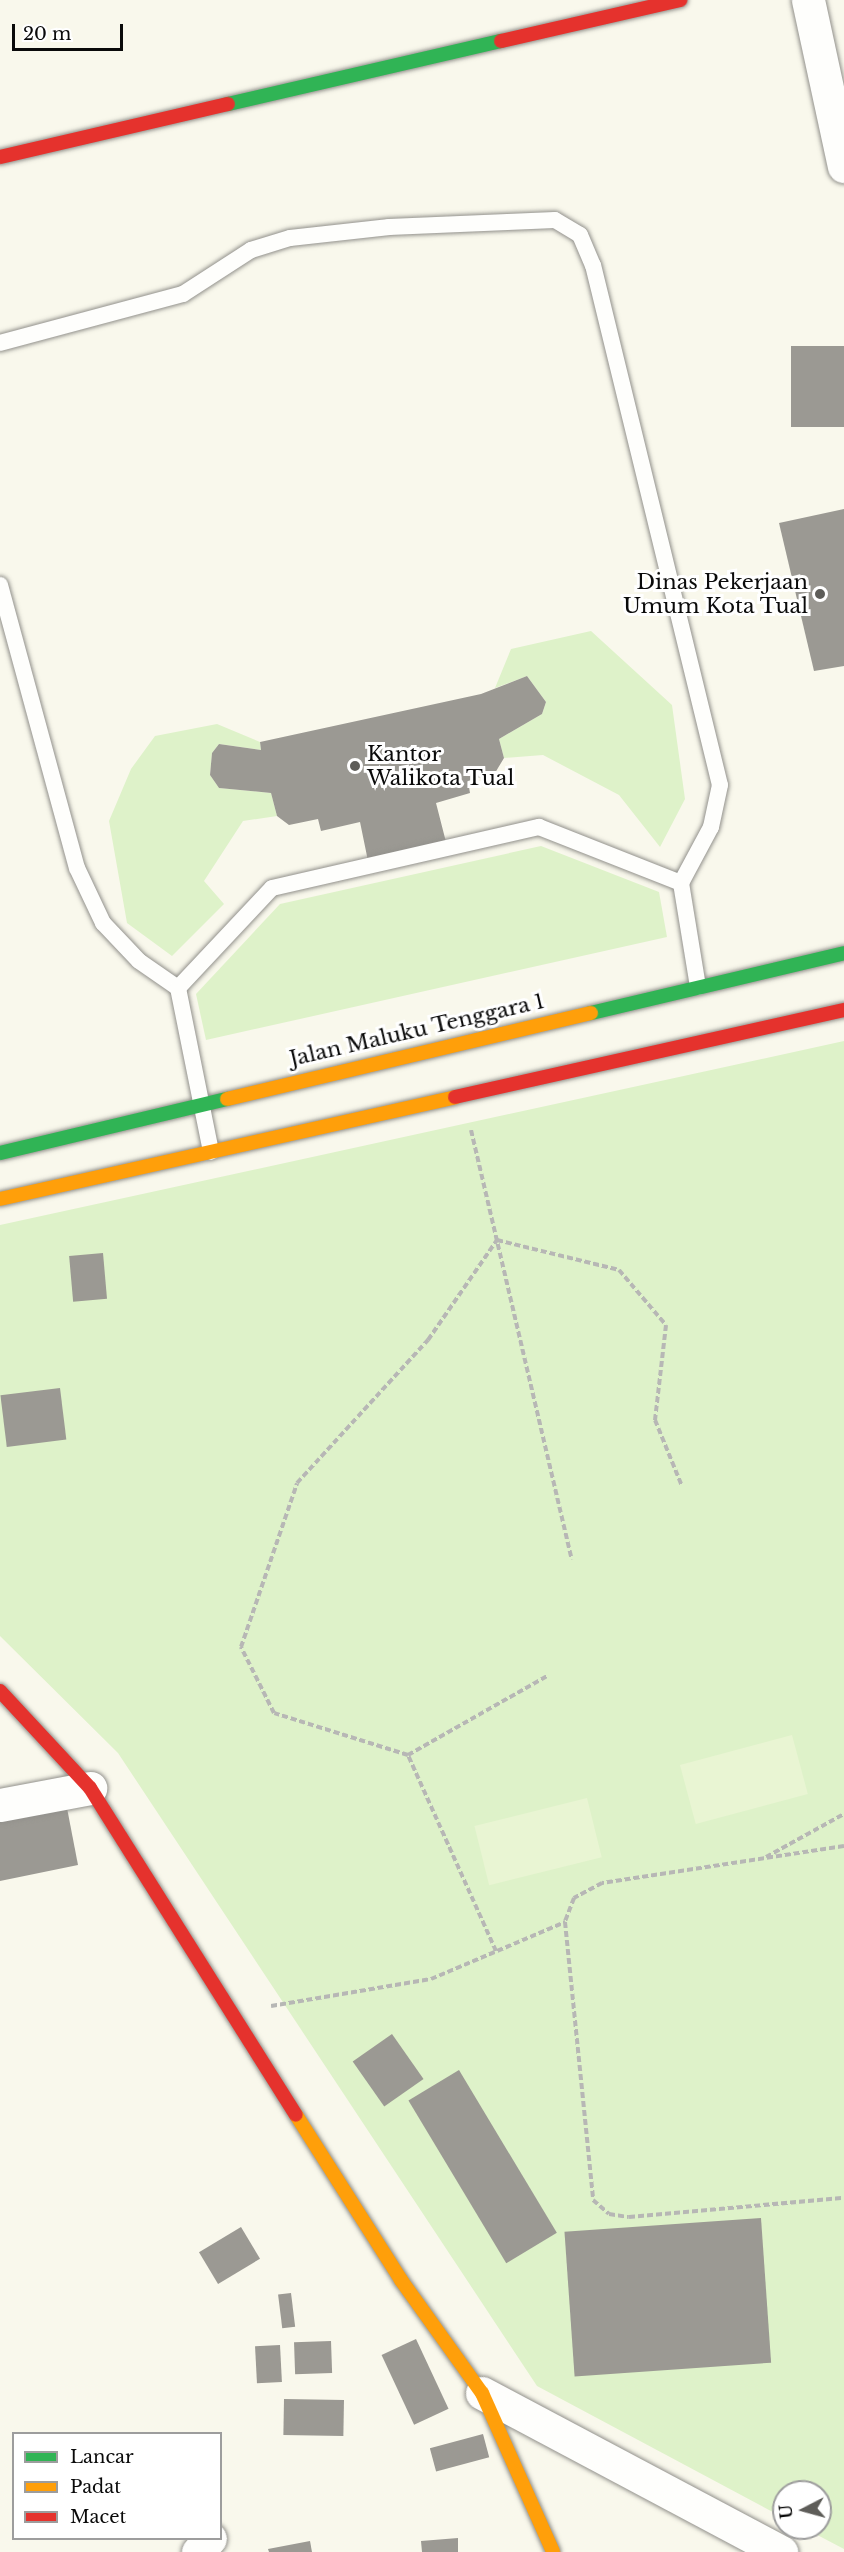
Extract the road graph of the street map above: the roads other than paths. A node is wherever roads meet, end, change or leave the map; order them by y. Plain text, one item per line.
1 (680, 0) edge
2 (808, 0) edge
3 (0, 157) edge
4 (844, 166) edge
5 (0, 343) edge
6 (0, 585) edge
7 (681, 883) junction
8 (844, 953) edge
9 (698, 987) junction
10 (178, 988) junction
11 (844, 1010) edge
12 (199, 1104) junction
13 (211, 1152) junction
14 (0, 1153) edge
15 (0, 1199) edge
16 (0, 1691) edge
17 (90, 1788) junction
18 (0, 1805) edge
19 (482, 2393) junction
20 (209, 2540) edge
21 (198, 2552) edge
22 (553, 2552) edge
23 (782, 2552) edge

1 - 3 main road
2 - 4 street
5 - 7 lane
6 - 10 lane
7 - 9 lane
7 - 10 lane
8 - 9 main road, Jalan Maluku Tenggara 1
9 - 12 main road, Jalan Maluku Tenggara 1
10 - 12 lane
11 - 13 main road
12 - 13 lane
12 - 14 main road, Jalan Maluku Tenggara 1
13 - 15 main road
16 - 17 main road
17 - 18 street
17 - 19 main road
19 - 22 main road
19 - 23 street
20 - 21 street

